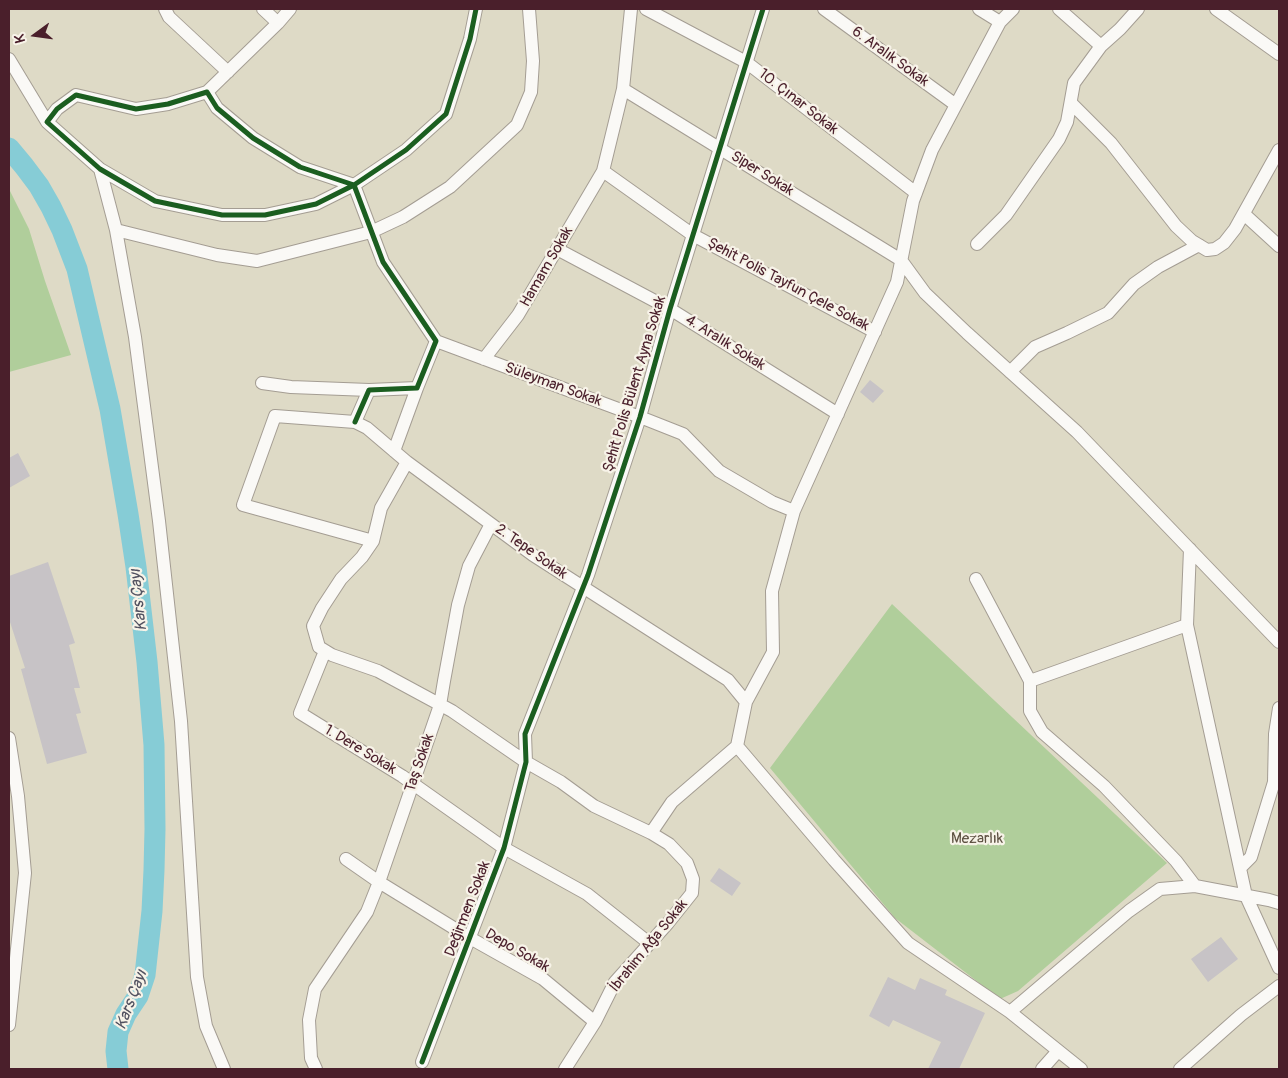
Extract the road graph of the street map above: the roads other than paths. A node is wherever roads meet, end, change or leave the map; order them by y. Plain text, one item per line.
1 (165, 9) edge
2 (263, 9) edge
3 (290, 9) edge
4 (476, 9) edge
5 (529, 9) edge
6 (631, 9) edge
7 (646, 9) edge
8 (762, 9) edge
9 (824, 9) edge
10 (979, 9) edge
11 (1013, 9) edge
12 (1059, 9) edge
13 (1138, 9) edge
14 (1218, 9) edge
15 (1000, 22) junction
16 (278, 23) junction
17 (1101, 46) junction
18 (1279, 54) edge
19 (9, 59) edge
20 (746, 62) junction
21 (228, 72) junction
22 (623, 89) junction
23 (207, 92) junction
24 (1071, 103) junction
25 (956, 105) junction
26 (47, 122) junction
27 (720, 148) junction
28 (1279, 150) edge
29 (100, 169) junction
30 (603, 171) junction
31 (354, 185) junction
32 (916, 193) junction
33 (1244, 214) junction
34 (116, 230) junction
35 (371, 232) junction
36 (693, 235) junction
37 (977, 244) dead end
38 (1199, 245) junction
39 (1279, 246) edge
40 (557, 249) junction
41 (901, 260) junction
42 (670, 309) junction
43 (875, 332) junction
44 (436, 341) junction
45 (484, 359) junction
46 (1010, 372) junction
47 (262, 384) dead end
48 (417, 388) junction
49 (369, 390) junction
50 (838, 414) junction
51 (640, 417) junction
52 (355, 422) junction
53 (394, 452) junction
54 (406, 462) junction
55 (794, 511) junction
56 (491, 524) junction
57 (373, 542) junction
58 (1190, 550) junction
59 (976, 579) dead end
60 (583, 587) junction
61 (1187, 626) junction
62 (1279, 642) edge
63 (325, 651) junction
64 (1030, 681) junction
65 (746, 702) junction
66 (440, 705) junction
67 (1279, 708) edge
68 (9, 738) edge
69 (737, 746) junction
70 (526, 762) junction
71 (413, 784) junction
72 (651, 833) junction
73 (504, 848) junction
74 (346, 859) dead end
75 (1240, 868) junction
76 (379, 882) junction
77 (1195, 886) junction
78 (1246, 896) junction
79 (1279, 903) edge
80 (470, 938) junction
81 (650, 943) junction
82 (1279, 968) edge
83 (1279, 986) edge
84 (1010, 1012) junction
85 (595, 1022) junction
86 (9, 1025) edge
87 (1058, 1051) junction
88 (422, 1062) dead end
89 (224, 1069) edge
90 (316, 1069) edge
91 (565, 1069) edge
92 (1042, 1069) edge
93 (1081, 1069) edge
94 (1180, 1069) edge

1 - 21 street
2 - 16 street
3 - 16 street
4 - 31 street
5 - 35 street
6 - 22 street, Hamam Sokak
7 - 20 street, 10. Çınar Sokak
8 - 20 street, Şehit Polis Bülent Ayna Sokak
9 - 25 street, 6. Aralık Sokak
10 - 15 street
11 - 15 street
12 - 17 street
13 - 17 street
14 - 18 street
15 - 25 street
16 - 21 street
17 - 24 street
19 - 26 street
20 - 27 street, Şehit Polis Bülent Ayna Sokak
20 - 32 street, 10. Çınar Sokak
21 - 23 street
22 - 27 street, Siper Sokak
22 - 30 street, Hamam Sokak
23 - 26 street
23 - 31 street
24 - 37 street
24 - 38 street
25 - 32 street
26 - 29 street
27 - 36 street, Şehit Polis Bülent Ayna Sokak
27 - 41 street, Siper Sokak
28 - 33 street
29 - 31 street
29 - 34 street
30 - 36 street, Şehit Polis Tayfun Çele Sokak
30 - 40 street, Hamam Sokak
31 - 35 street
32 - 41 street
33 - 38 street
33 - 39 street
34 - 35 street
34 - 89 street
35 - 44 street
36 - 42 street, Şehit Polis Bülent Ayna Sokak
36 - 43 street, Şehit Polis Tayfun Çele Sokak
38 - 46 street
40 - 42 street, 4. Aralık Sokak
40 - 45 street, Hamam Sokak
41 - 43 street
41 - 46 street
42 - 50 street, 4. Aralık Sokak
42 - 51 street, Şehit Polis Bülent Ayna Sokak
43 - 50 street
44 - 45 street, Süleyman Sokak
44 - 48 street
45 - 51 street, Süleyman Sokak
46 - 58 street
47 - 49 street
48 - 49 street
48 - 53 street
49 - 52 street
50 - 55 street
51 - 55 street, Süleyman Sokak
51 - 60 street, Şehit Polis Bülent Ayna Sokak
52 - 53 street, 2. Tepe Sokak
52 - 57 street
53 - 54 street, 2. Tepe Sokak
54 - 56 street, 2. Tepe Sokak
54 - 57 street
55 - 65 street
56 - 60 street, 2. Tepe Sokak
56 - 66 street, Taş Sokak
57 - 63 street
58 - 61 street
58 - 62 street
59 - 64 street
60 - 65 street, 2. Tepe Sokak
60 - 70 street, Şehit Polis Bülent Ayna Sokak
61 - 64 street
61 - 75 street
63 - 66 street, İbrahim Ağa Sokak
63 - 71 street, 1. Dere Sokak
64 - 77 street
65 - 69 street
66 - 70 street, İbrahim Ağa Sokak
66 - 71 street, Taş Sokak
67 - 75 street
68 - 86 street
69 - 72 street
69 - 84 street
70 - 72 street, İbrahim Ağa Sokak
70 - 73 street, Değirmen Sokak
71 - 73 street, 1. Dere Sokak
71 - 76 street, Taş Sokak
72 - 81 street, İbrahim Ağa Sokak
73 - 80 street, Değirmen Sokak
73 - 81 street, 1. Dere Sokak
74 - 76 street, Depo Sokak
75 - 78 street
76 - 80 street, Depo Sokak
76 - 90 street, Taş Sokak
77 - 78 street
77 - 84 street
78 - 79 street
78 - 82 street
80 - 85 street, Depo Sokak
80 - 88 street, Değirmen Sokak
81 - 85 street, İbrahim Ağa Sokak
83 - 94 street
84 - 87 street
85 - 91 street, İbrahim Ağa Sokak
87 - 92 street
87 - 93 street

